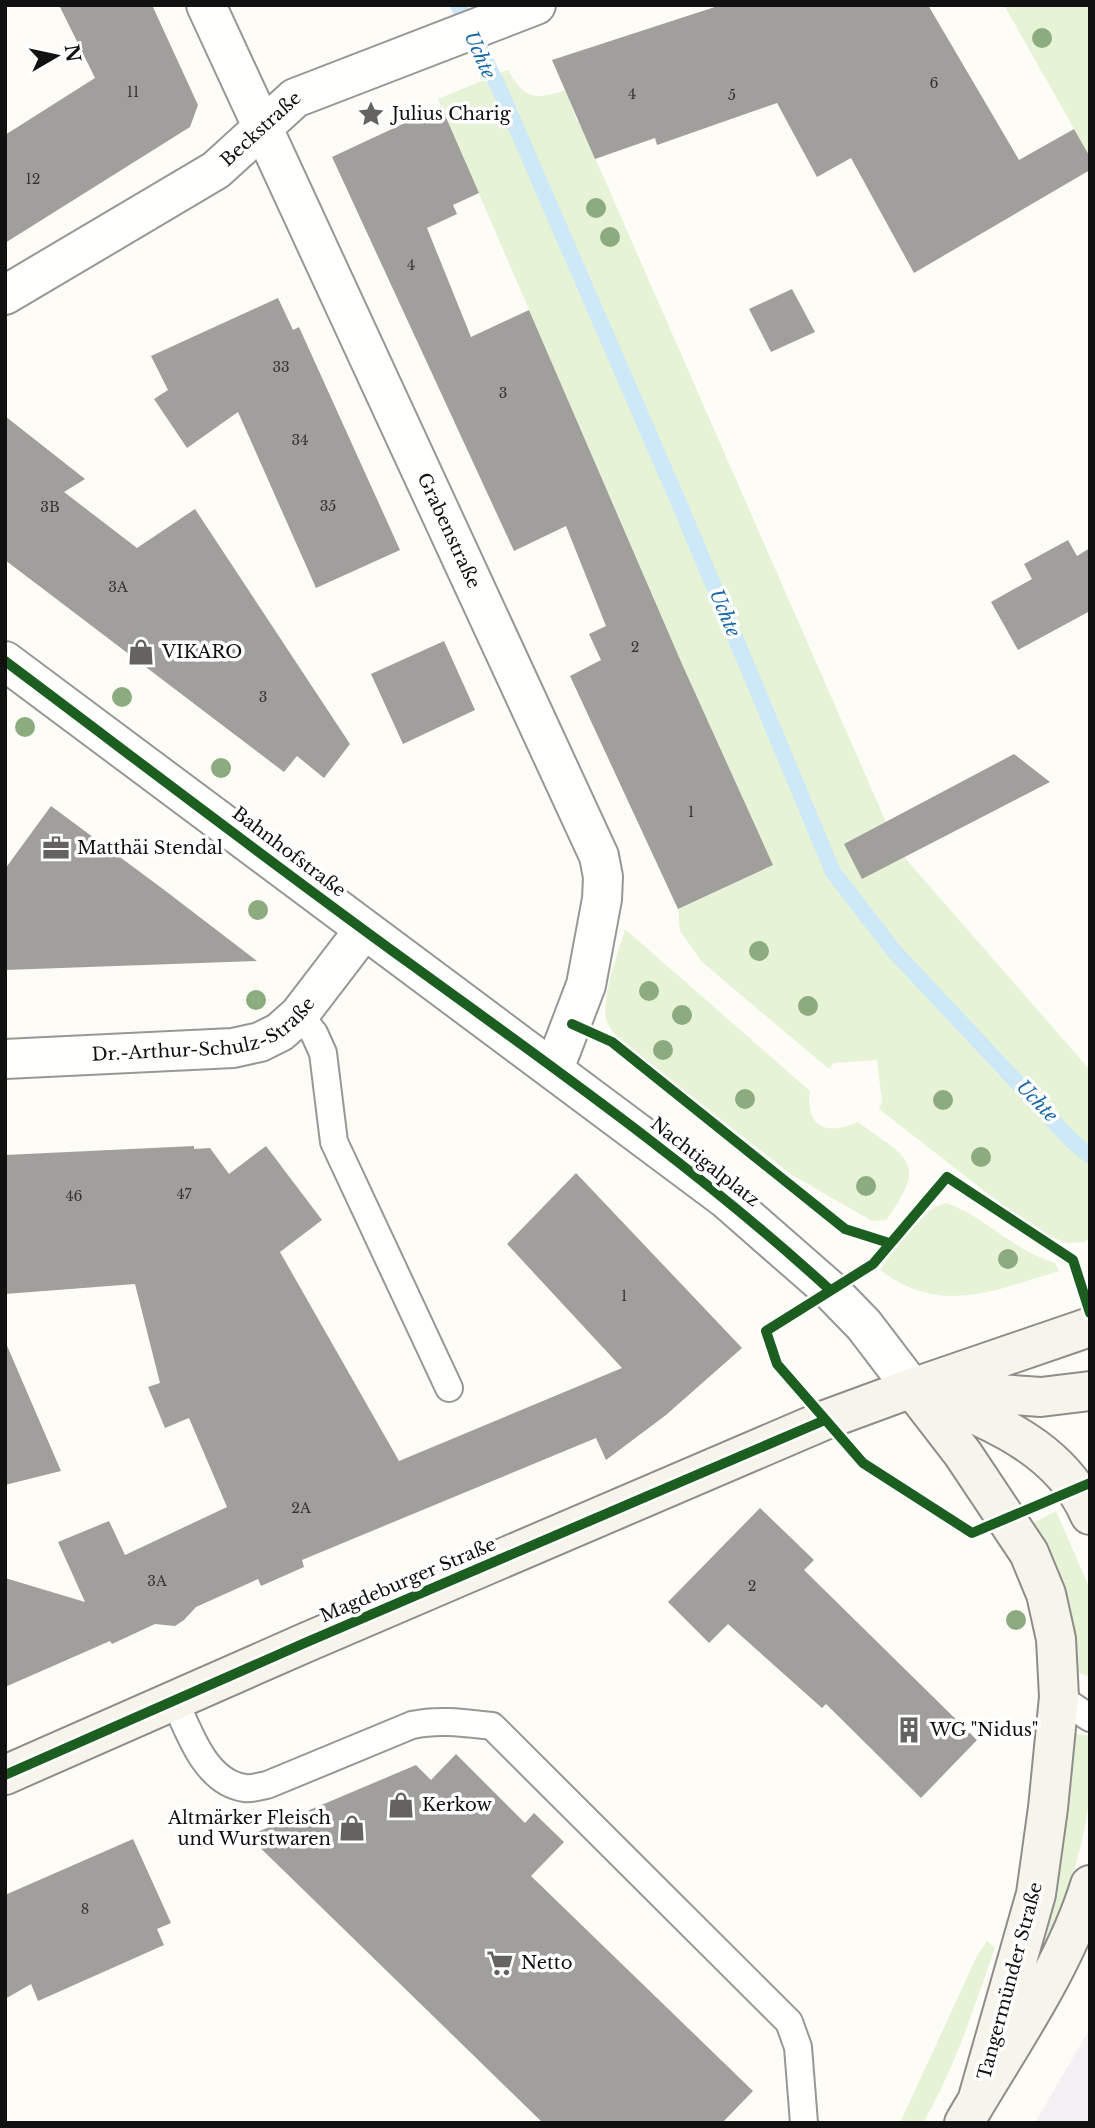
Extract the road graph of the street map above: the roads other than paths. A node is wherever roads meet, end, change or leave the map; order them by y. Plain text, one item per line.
1 (206, 5) edge
2 (534, 6) edge
3 (262, 127) junction
4 (5, 295) edge
5 (5, 661) edge
6 (364, 930) junction
7 (299, 1015) junction
8 (5, 1059) edge
9 (554, 1069) junction
10 (1090, 1327) edge
11 (449, 1388) dead end
12 (912, 1388) junction
13 (1090, 1391) edge
14 (1090, 1515) edge
15 (175, 1702) junction
16 (1075, 1708) edge
17 (5, 1775) edge
18 (1090, 1885) edge
19 (971, 2110) edge
20 (804, 2123) edge

1 - 3 street, Grabenstraße
2 - 3 street, Beckstraße
3 - 4 street, Beckstraße
3 - 9 street, Grabenstraße
5 - 6 street, Bahnhofstraße
6 - 7 street, Dr.-Arthur-Schulz-Straße
6 - 9 street, Bahnhofstraße
7 - 8 street, Dr.-Arthur-Schulz-Straße
7 - 11 lane
9 - 12 street, Nachtigalplatz
10 - 12 main road
12 - 13 main road, Magdeburger Straße
12 - 14 main road, Nachtigalplatz
12 - 15 main road, Magdeburger Straße
12 - 16 main road, Nachtigalplatz
15 - 17 main road, Magdeburger Straße
15 - 20 lane
16 - 19 main road, Tangermünder Straße
18 - 19 main road, Tangermünder Straße

